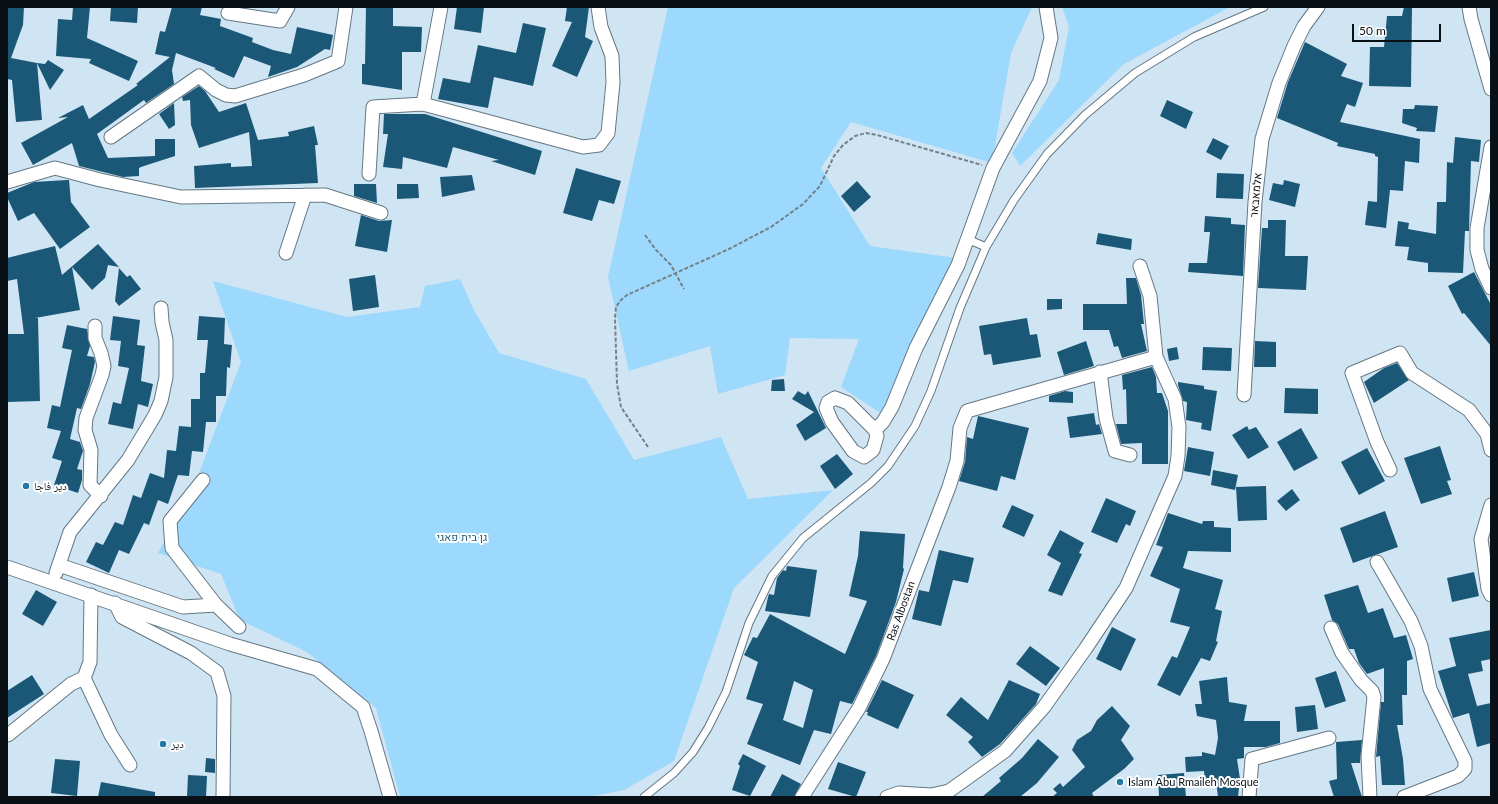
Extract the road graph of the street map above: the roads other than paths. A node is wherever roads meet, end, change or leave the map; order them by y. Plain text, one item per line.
1 (288, 7) edge
2 (346, 7) edge
3 (441, 7) edge
4 (598, 7) edge
5 (1046, 7) edge
6 (1264, 7) edge
7 (1318, 7) edge
8 (1469, 7) edge
9 (228, 13) dead end
10 (1491, 89) edge
11 (423, 104) junction
12 (111, 137) dead end
13 (1491, 147) edge
14 (369, 174) dead end
15 (7, 182) edge
16 (305, 195) junction
17 (381, 213) dead end
18 (967, 239) junction
19 (986, 247) junction
20 (286, 253) dead end
21 (1140, 266) dead end
22 (1491, 288) edge
23 (161, 308) dead end
24 (95, 326) dead end
25 (1156, 357) junction
26 (1100, 372) junction
27 (1244, 395) dead end
28 (875, 430) dead end
29 (1491, 450) edge
30 (1130, 455) dead end
31 (1390, 470) dead end
32 (203, 480) dead end
33 (101, 496) junction
34 (1491, 505) edge
35 (1377, 562) dead end
36 (59, 565) junction
37 (7, 567) edge
38 (53, 583) junction
39 (91, 595) junction
40 (1491, 595) edge
41 (115, 603) junction
42 (216, 605) junction
43 (239, 627) dead end
44 (1331, 628) dead end
45 (84, 678) junction
46 (8, 735) dead end
47 (1329, 738) dead end
48 (130, 764) dead end
49 (223, 797) edge
50 (390, 797) edge
51 (644, 797) edge
52 (802, 797) edge
53 (887, 797) edge
54 (1249, 797) edge
55 (1370, 797) edge
56 (1404, 797) edge

1 - 9 street
2 - 12 street
3 - 11 street
4 - 11 street
5 - 18 street
6 - 19 lane
7 - 27 street, אלמאבאר
8 - 10 street
11 - 14 street
13 - 22 street
15 - 16 street
16 - 17 street
16 - 20 street
18 - 19 lane
18 - 28 street
19 - 51 lane
21 - 25 street
23 - 33 street
24 - 33 street
25 - 26 street
25 - 53 street
26 - 30 street
26 - 52 street, Ras Albostan
29 - 31 street
32 - 42 street
33 - 36 street
34 - 40 street
35 - 56 street
36 - 38 street
36 - 42 street
37 - 38 street
38 - 39 street
39 - 41 street
39 - 45 street
41 - 49 street
41 - 50 street
42 - 43 street
44 - 55 street
45 - 46 street
45 - 48 street
47 - 54 street

